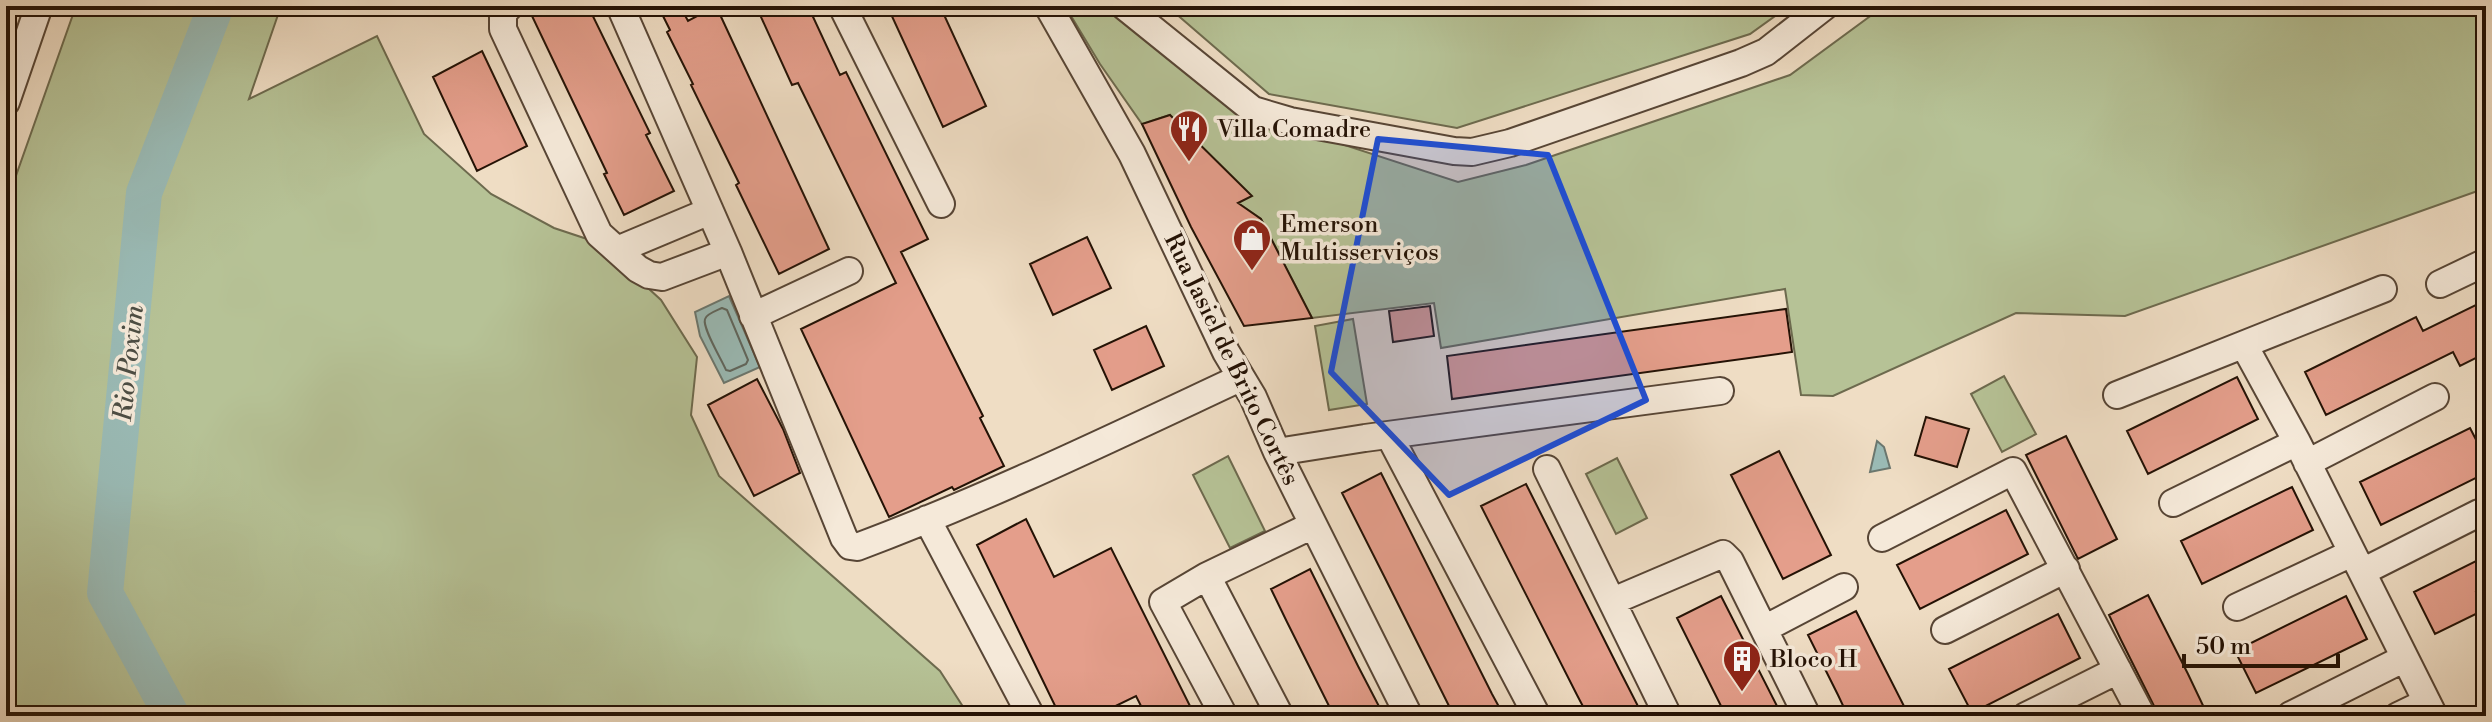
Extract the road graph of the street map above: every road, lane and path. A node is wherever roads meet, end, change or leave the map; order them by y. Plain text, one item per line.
1 (39, 6) edge
2 (510, 6) edge
3 (620, 6) edge
4 (842, 6) edge
5 (1048, 6) edge
6 (1124, 6) edge
7 (1825, 6) edge
8 (6, 102) edge
9 (941, 204) dead end
10 (710, 211) junction
11 (617, 250) junction
12 (728, 252) junction
13 (2486, 262) edge
14 (849, 271) dead end
15 (2440, 284) dead end
16 (2383, 289) dead end
17 (753, 316) junction
18 (2244, 345) junction
19 (1240, 378) junction
20 (1720, 391) dead end
21 (2117, 395) dead end
22 (2435, 397) dead end
23 (1389, 435) junction
24 (1277, 452) junction
25 (2302, 453) junction
26 (1547, 469) dead end
27 (2173, 503) dead end
28 (2479, 513) dead end
29 (927, 519) junction
30 (1313, 525) junction
31 (1882, 538) dead end
32 (2357, 563) junction
33 (2066, 569) junction
34 (1207, 576) junction
35 (1844, 587) dead end
36 (1613, 601) junction
37 (2237, 607) dead end
38 (1764, 629) junction
39 (1945, 630) dead end
40 (2405, 658) junction
41 (2118, 670) junction
42 (2430, 709) edge
43 (2291, 715) edge
44 (1031, 716) edge
45 (1224, 716) edge
46 (1280, 716) edge
47 (1409, 716) edge
48 (1537, 716) edge
49 (1668, 716) edge
50 (1807, 716) edge
51 (2026, 716) edge
52 (2142, 716) edge
53 (2398, 716) edge

1 - 8 street
2 - 11 street
3 - 10 street
4 - 9 street
5 - 19 street, Rua Jasiel de Brito Cortês
6 - 7 street
10 - 11 street
10 - 12 street
11 - 12 street
12 - 17 street
13 - 15 street
14 - 17 street
16 - 18 street
17 - 29 street
18 - 21 street
18 - 25 street
19 - 24 street, Rua Jasiel de Brito Cortês
19 - 29 street
20 - 23 street
22 - 25 street
23 - 24 street
23 - 48 street
24 - 30 street, Rua Jasiel de Brito Cortês
25 - 27 street
25 - 32 street
26 - 36 street
28 - 32 street
29 - 44 street
30 - 34 street
30 - 47 street, Rua Jasiel de Brito Cortês
31 - 33 street
32 - 37 street
32 - 40 street
33 - 39 street
33 - 41 street
34 - 45 street
34 - 46 street
35 - 38 street
36 - 38 street
36 - 49 street
38 - 50 street
40 - 42 street
40 - 43 street
41 - 51 street
41 - 52 street
42 - 53 street

